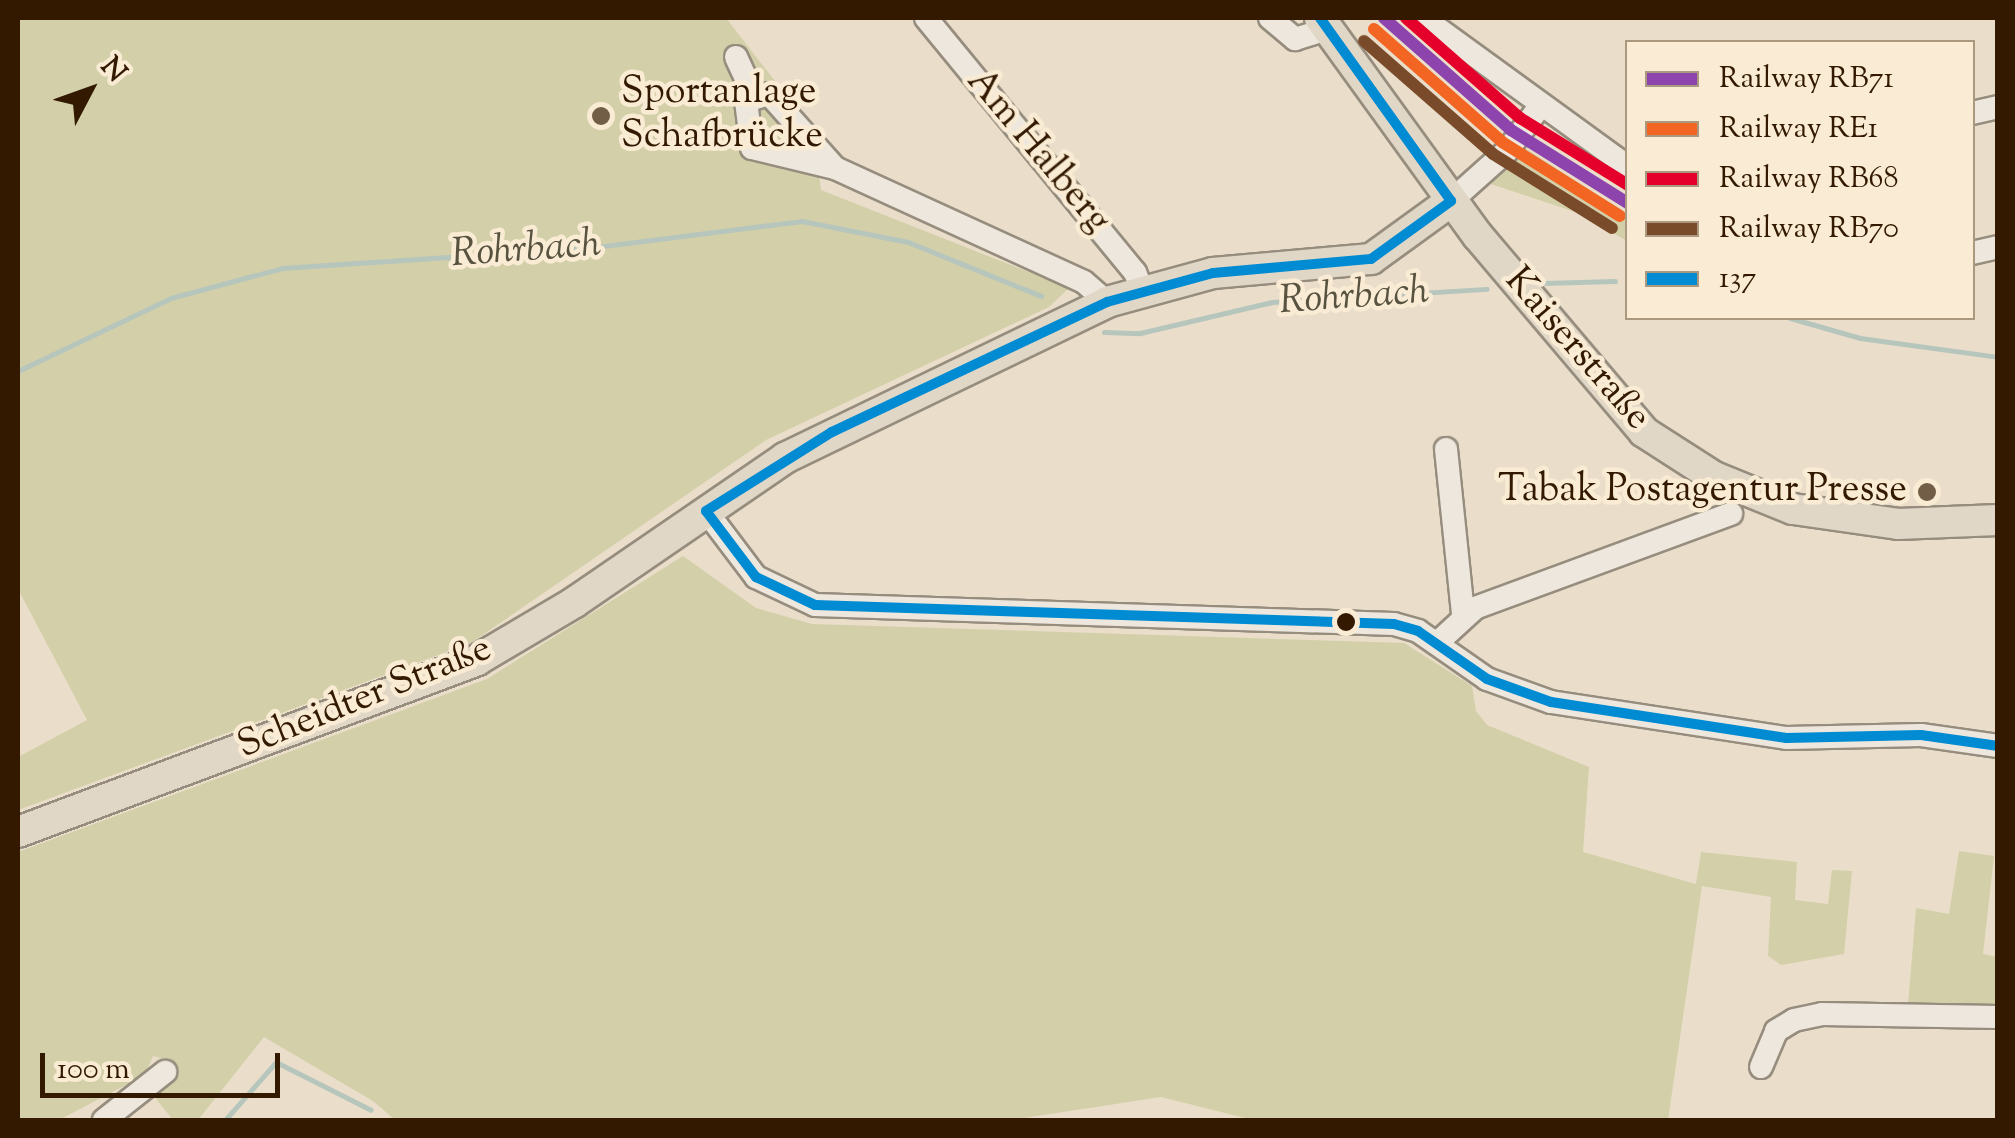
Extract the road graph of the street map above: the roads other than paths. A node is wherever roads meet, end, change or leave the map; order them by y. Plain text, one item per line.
1 (926, 18) edge
2 (1270, 18) edge
3 (1423, 18) edge
4 (1324, 23) edge
5 (736, 56) dead end
6 (755, 98) junction
7 (1540, 106) junction
8 (1621, 159) edge
9 (835, 168) junction
10 (1451, 201) junction
11 (1142, 290) junction
12 (1107, 302) junction
13 (1446, 449) dead end
14 (706, 511) junction
15 (1731, 514) dead end
16 (1998, 520) edge
17 (1463, 614) junction
18 (1436, 643) junction
19 (1998, 746) edge
20 (18, 832) edge
21 (1998, 1017) edge
22 (1761, 1067) dead end
23 (165, 1072) dead end
24 (104, 1120) edge

1 - 11 street, Am Halberg
2 - 4 street
3 - 7 street
4 - 10 main road, Kaiserstraße
5 - 6 street
6 - 9 street
6 - 9 street
7 - 8 street
7 - 10 street
9 - 12 street
10 - 11 main road, Scheidter Straße
10 - 16 main road, Kaiserstraße
11 - 12 main road, Scheidter Straße
12 - 14 main road, Scheidter Straße
13 - 17 street
14 - 18 street
14 - 20 main road, Scheidter Straße
15 - 17 street
17 - 18 street
18 - 19 street
21 - 22 street
23 - 24 street

